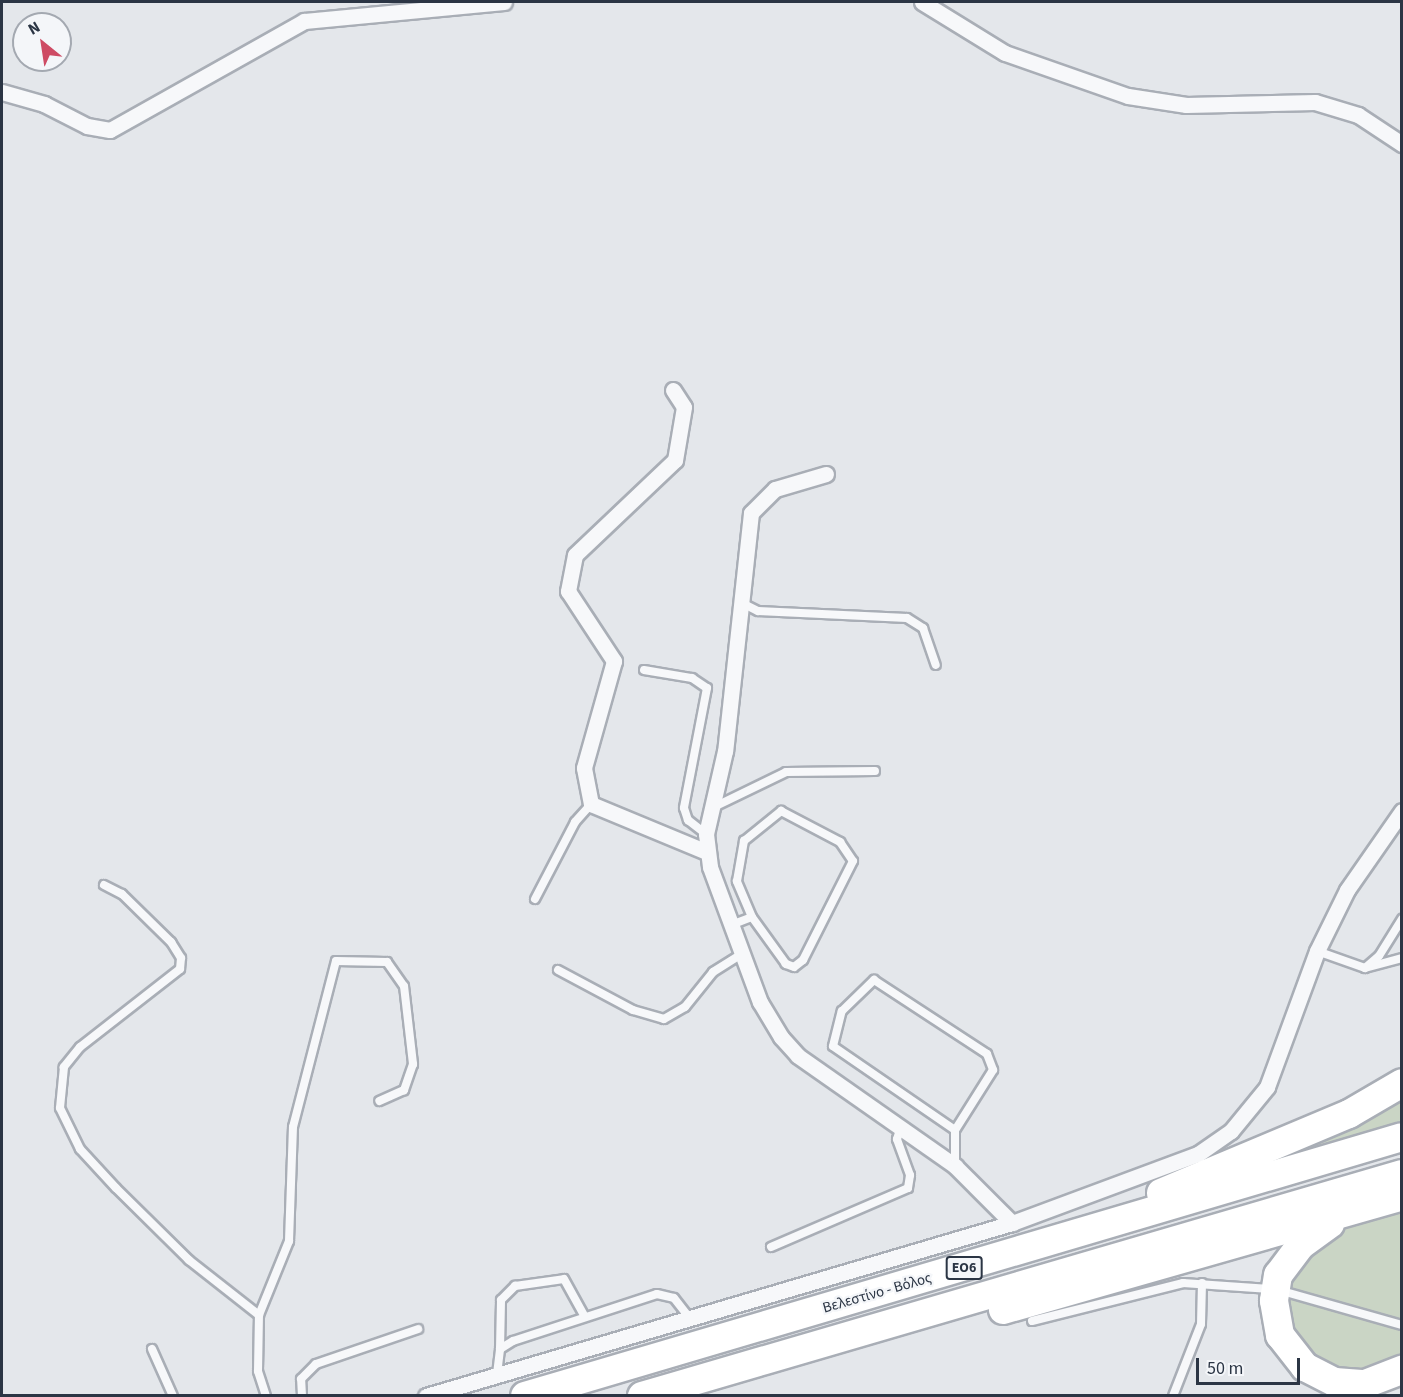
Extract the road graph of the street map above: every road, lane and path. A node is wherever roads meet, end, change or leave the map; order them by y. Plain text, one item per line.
1 (504, 2) edge
2 (922, 2) edge
3 (2, 92) edge
4 (1401, 144) edge
5 (673, 390) dead end
6 (826, 474) dead end
7 (742, 603) junction
8 (936, 665) dead end
9 (644, 670) dead end
10 (875, 771) dead end
11 (591, 804) junction
12 (714, 807) junction
13 (1401, 811) edge
14 (1396, 831) edge
15 (706, 834) junction
16 (707, 852) junction
17 (104, 885) dead end
18 (536, 899) dead end
19 (752, 917) junction
20 (1401, 919) edge
21 (731, 925) junction
22 (1317, 951) junction
23 (742, 954) junction
24 (1401, 958) edge
25 (1365, 968) junction
26 (558, 970) dead end
27 (1401, 1083) edge
28 (379, 1101) dead end
29 (901, 1127) junction
30 (955, 1130) junction
31 (1401, 1137) edge
32 (955, 1166) junction
33 (1401, 1174) edge
34 (1401, 1196) edge
35 (1364, 1207) junction
36 (1012, 1223) junction
37 (771, 1247) dead end
38 (1016, 1253) junction
39 (1202, 1283) junction
40 (1274, 1291) junction
41 (260, 1315) junction
42 (585, 1317) junction
43 (689, 1317) junction
44 (1032, 1321) dead end
45 (1401, 1325) edge
46 (418, 1329) dead end
47 (152, 1349) dead end
48 (500, 1349) junction
49 (1401, 1370) edge
50 (497, 1374) junction
51 (173, 1395) edge
52 (266, 1395) edge
53 (302, 1395) edge
54 (426, 1395) edge
55 (525, 1395) edge
56 (642, 1395) edge
57 (693, 1395) edge
58 (1173, 1395) edge

1 - 3 street
2 - 4 street
5 - 11 street
6 - 7 street
7 - 8 lane
7 - 12 street
9 - 15 lane
10 - 12 lane
11 - 16 street
11 - 18 lane
12 - 15 street
13 - 14 street
14 - 22 street
15 - 16 street
16 - 21 street
17 - 41 lane
19 - 19 lane
19 - 21 lane
20 - 25 lane
21 - 23 street
22 - 25 lane
22 - 36 street
23 - 26 lane
23 - 29 street
24 - 25 lane
27 - 38 highway
28 - 41 lane
29 - 32 street
29 - 37 lane
30 - 30 lane
30 - 32 lane
31 - 38 highway, Βελεστίνο - Βόλος / ΕΟ6
32 - 36 street
33 - 56 highway, ΕΟ6
34 - 35 highway
35 - 40 highway
35 - 57 highway
36 - 43 street
38 - 55 highway, Βελεστίνο - Βόλος / ΕΟ6
39 - 40 lane
39 - 44 lane
39 - 58 lane
40 - 45 lane
40 - 49 highway
41 - 52 lane
42 - 43 lane
42 - 48 lane
42 - 48 lane
43 - 50 street
46 - 53 lane
47 - 51 lane
48 - 50 lane
50 - 54 street

